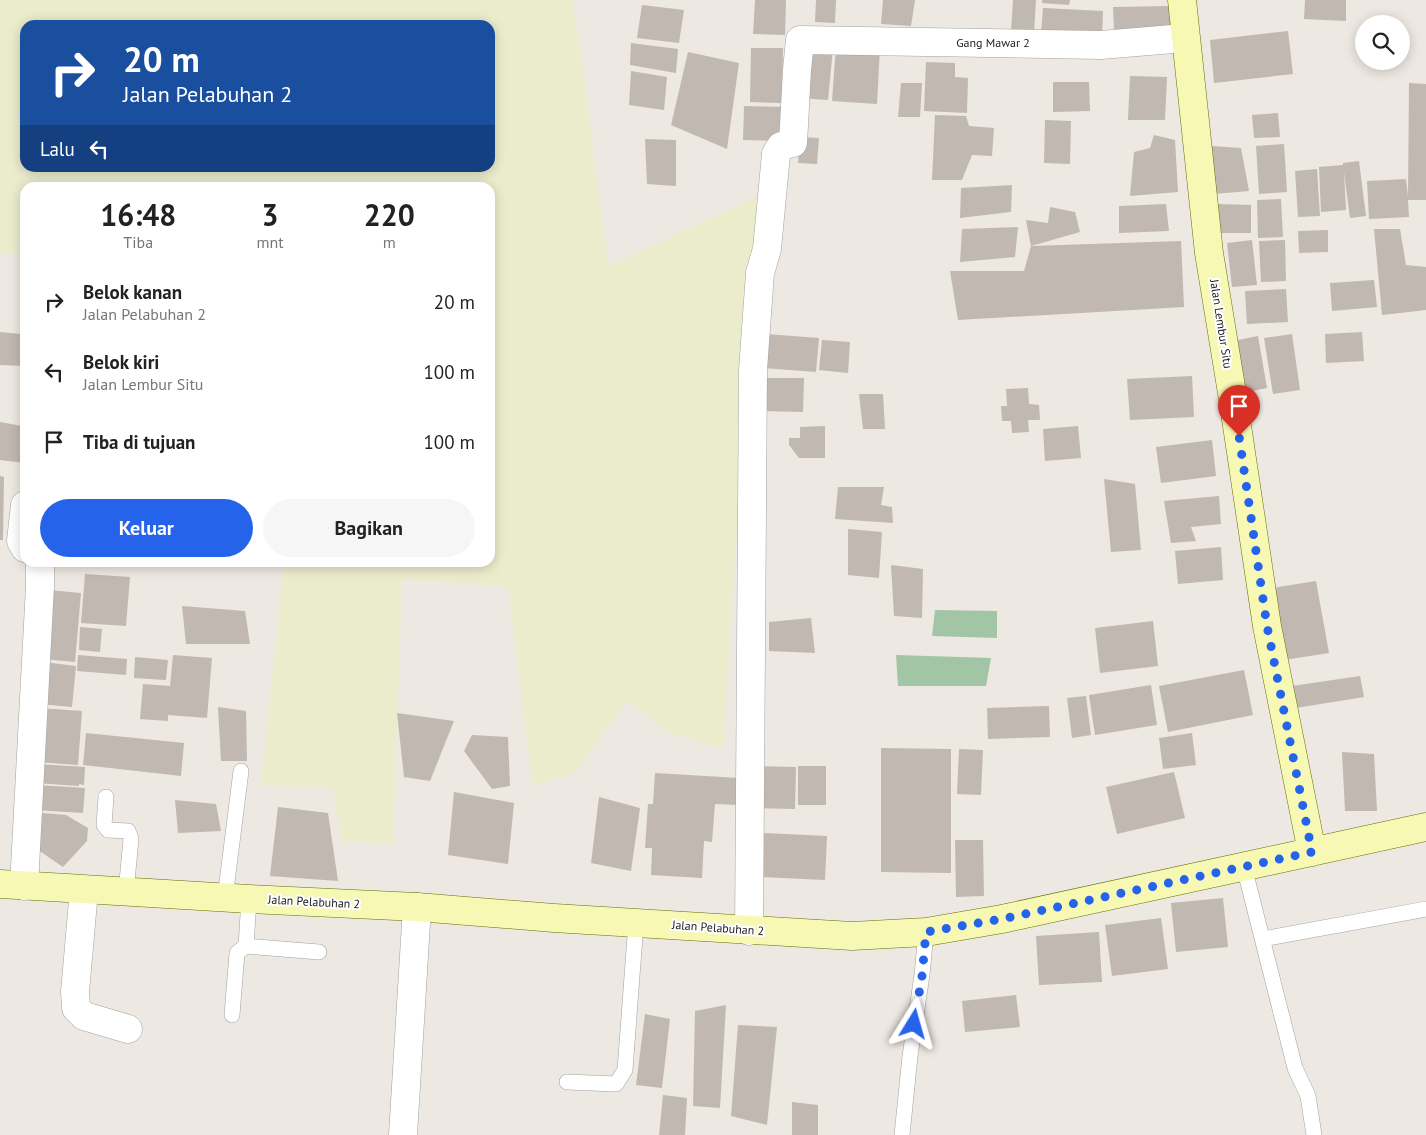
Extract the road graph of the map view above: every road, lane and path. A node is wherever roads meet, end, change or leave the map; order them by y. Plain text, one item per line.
1 (1182, 0) edge
2 (1186, 38) junction
3 (40, 567) edge
4 (240, 772) dead end
5 (106, 797) dead end
6 (1426, 827) edge
7 (1312, 852) junction
8 (1244, 867) junction
9 (12, 885) edge
10 (84, 890) junction
11 (126, 892) junction
12 (237, 898) junction
13 (417, 907) junction
14 (1426, 909) edge
15 (636, 923) junction
16 (748, 931) junction
17 (926, 932) junction
18 (1263, 939) junction
19 (246, 946) junction
20 (319, 952) dead end
21 (232, 1015) dead end
22 (128, 1029) dead end
23 (567, 1082) dead end
24 (403, 1135) edge
25 (902, 1135) edge
26 (1314, 1135) edge

1 - 2 main road, Jalan Lembur Situ
2 - 7 main road, Jalan Lembur Situ
2 - 16 street, Gang Mawar 2
3 - 9 street
4 - 12 lane
5 - 11 lane
6 - 7 main road, Jalan Pelabuhan 2
7 - 8 main road, Jalan Pelabuhan 2
8 - 17 main road, Jalan Pelabuhan 2
8 - 18 lane
9 - 10 main road, Jalan Pelabuhan 2
10 - 11 main road, Jalan Pelabuhan 2
10 - 22 street
11 - 12 main road, Jalan Pelabuhan 2
12 - 13 main road, Jalan Pelabuhan 2
12 - 19 lane
13 - 15 main road, Jalan Pelabuhan 2
13 - 24 street
14 - 18 lane
15 - 16 main road, Jalan Pelabuhan 2
15 - 23 lane
16 - 17 main road, Jalan Pelabuhan 2
17 - 25 lane
18 - 26 lane
19 - 20 lane
19 - 21 lane

